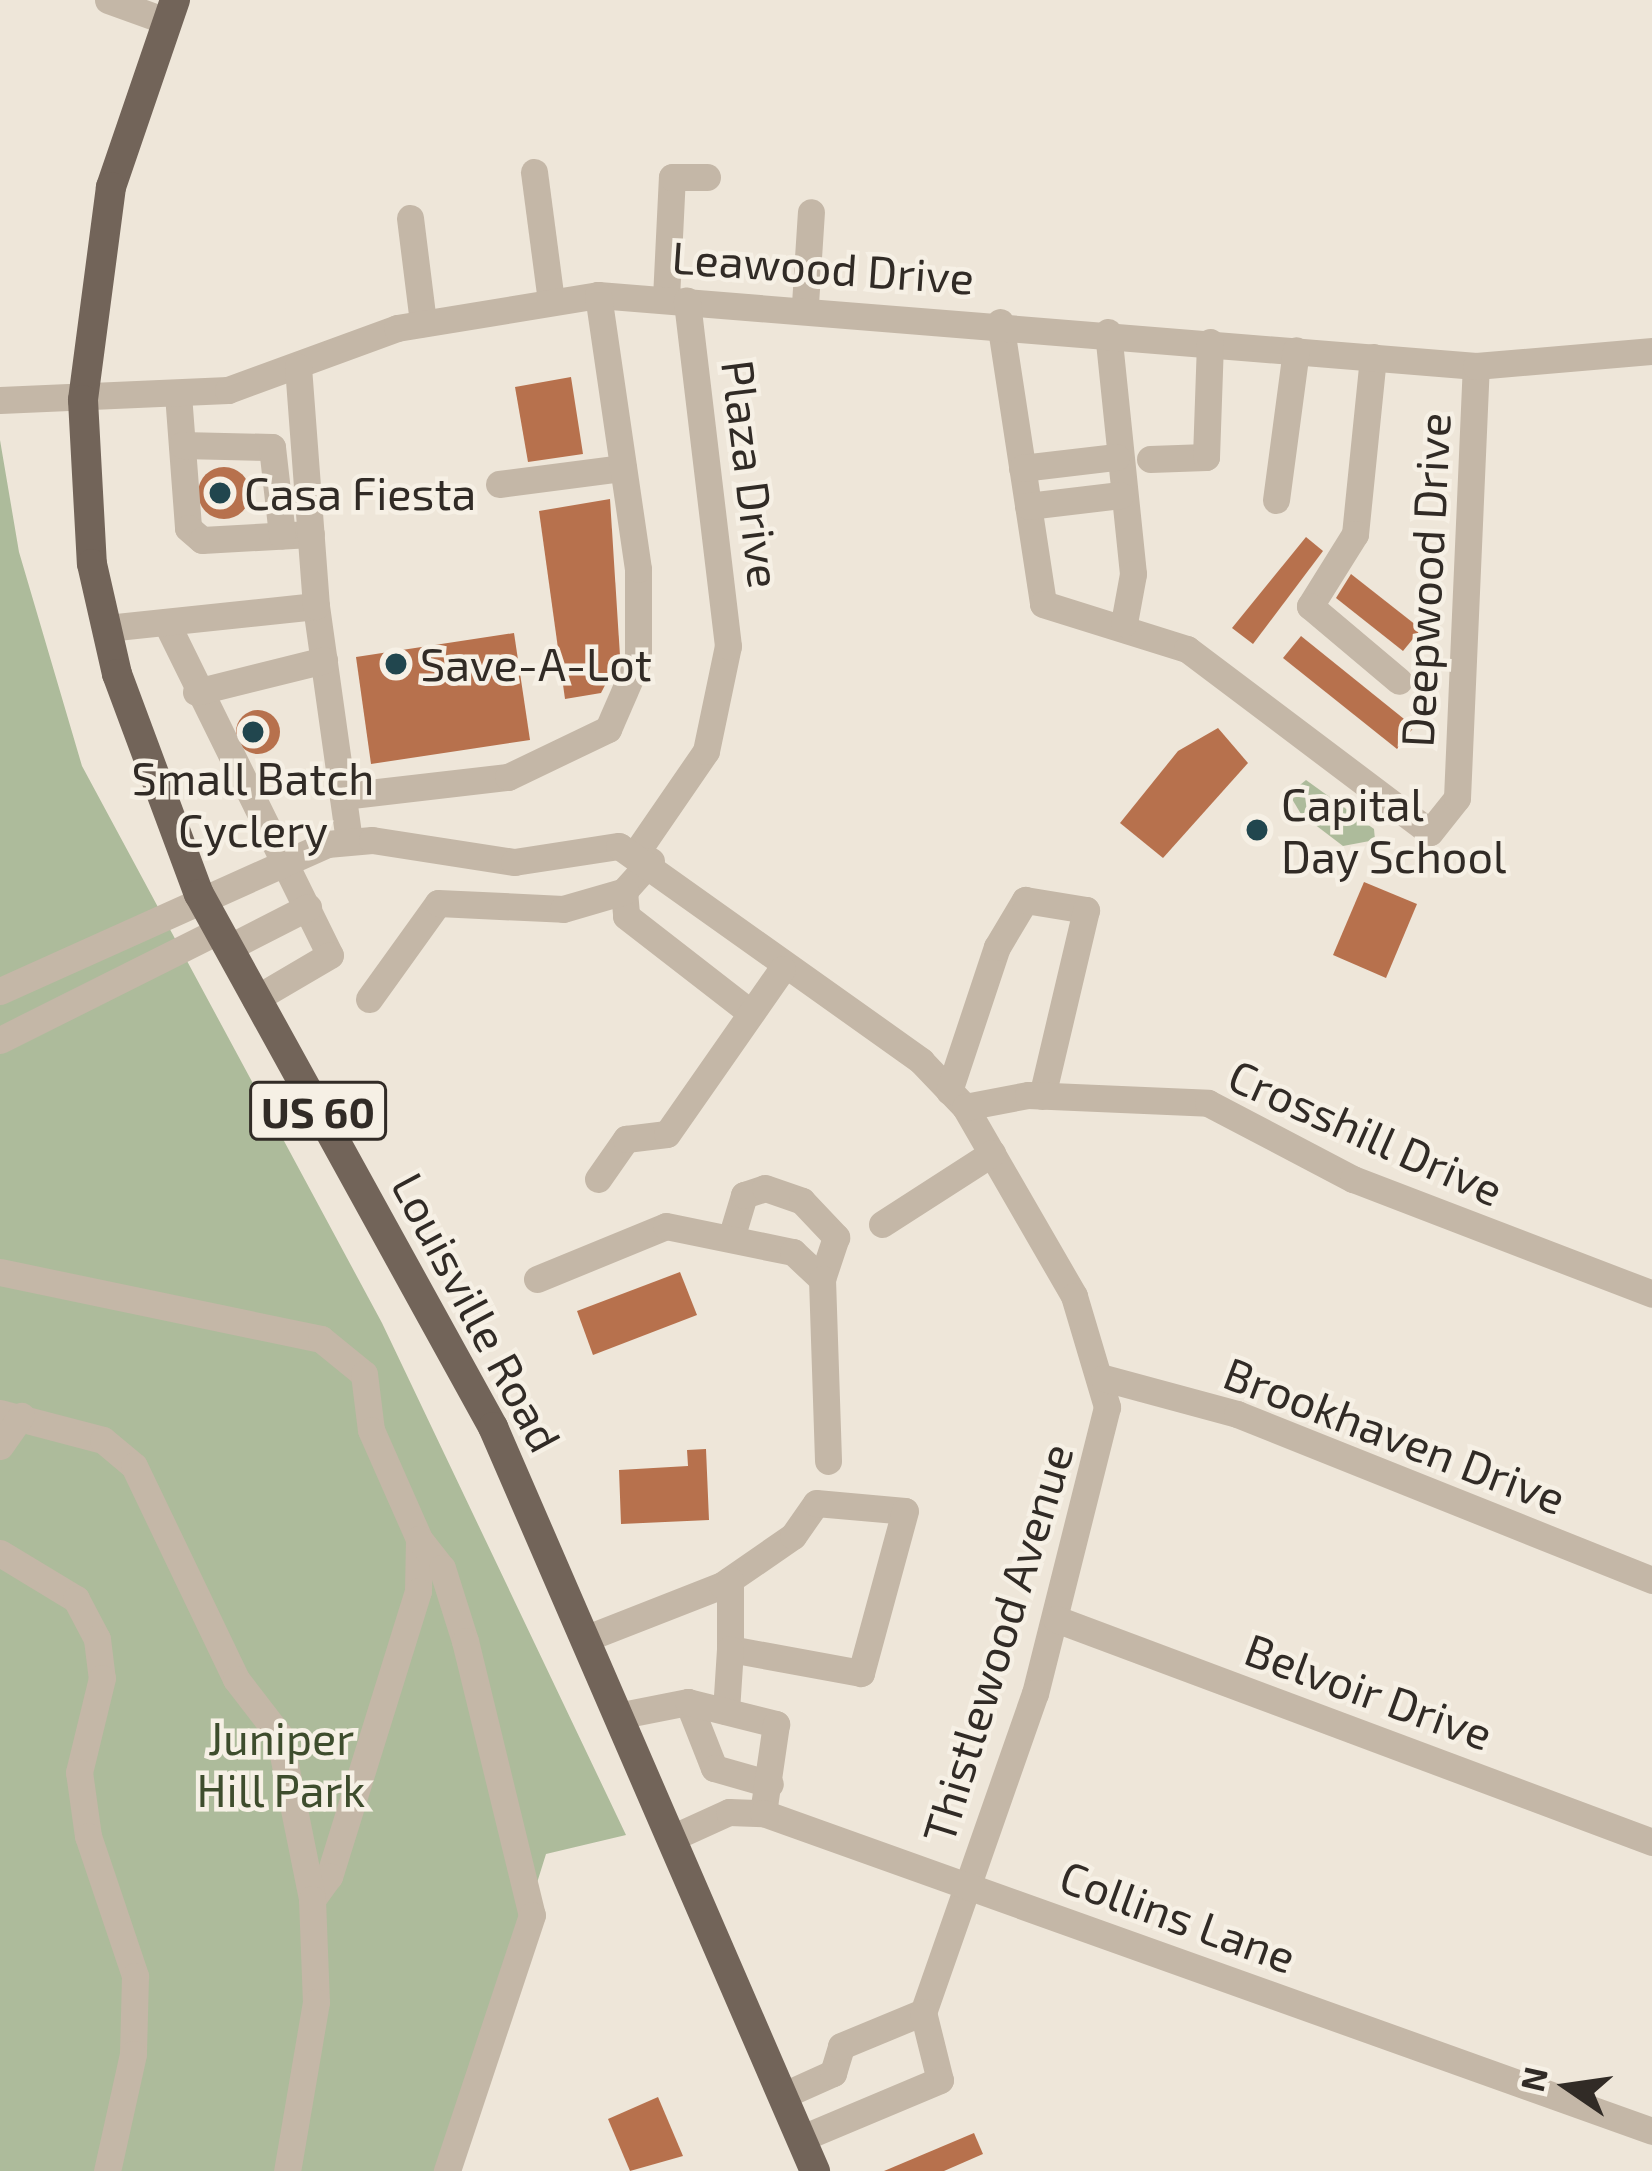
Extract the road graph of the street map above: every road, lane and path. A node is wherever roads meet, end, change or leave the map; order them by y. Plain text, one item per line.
1 (108, 0) edge
2 (170, 11) edge
3 (534, 172) dead end
4 (707, 177) dead end
5 (811, 212) dead end
6 (410, 218) dead end
7 (598, 295) junction
8 (676, 299) junction
9 (551, 301) junction
10 (805, 304) junction
11 (424, 322) junction
12 (1000, 322) junction
13 (1108, 332) junction
14 (1210, 341) junction
15 (1296, 350) junction
16 (1652, 351) edge
17 (1373, 357) junction
18 (1476, 366) junction
19 (298, 368) junction
20 (178, 394) junction
21 (0, 400) edge
22 (83, 400) junction
23 (182, 445) junction
24 (1116, 457) junction
25 (1150, 459) dead end
26 (623, 468) junction
27 (1022, 468) junction
28 (499, 484) dead end
29 (1120, 495) junction
30 (1276, 500) dead end
31 (1028, 506) junction
32 (311, 534) junction
33 (282, 536) junction
34 (316, 607) junction
35 (166, 622) junction
36 (1124, 623) junction
37 (107, 628) junction
38 (324, 660) junction
39 (1399, 681) dead end
40 (196, 692) junction
41 (343, 796) junction
42 (349, 841) junction
43 (645, 856) junction
44 (285, 857) junction
45 (625, 890) junction
46 (200, 894) junction
47 (308, 908) junction
48 (223, 940) junction
49 (782, 969) junction
50 (0, 991) edge
51 (255, 999) junction
52 (369, 999) dead end
53 (752, 1013) junction
54 (0, 1040) edge
55 (1042, 1096) junction
56 (957, 1099) junction
57 (992, 1153) junction
58 (598, 1179) dead end
59 (882, 1224) dead end
60 (731, 1235) junction
61 (0, 1272) edge
62 (537, 1279) dead end
63 (822, 1279) junction
64 (1652, 1294) edge
65 (1104, 1378) junction
66 (11, 1414) edge
67 (0, 1447) edge
68 (829, 1504) junction
69 (419, 1539) junction
70 (0, 1553) edge
71 (730, 1580) junction
72 (1652, 1580) edge
73 (1056, 1619) junction
74 (587, 1638) junction
75 (730, 1649) junction
76 (688, 1702) junction
77 (726, 1712) junction
78 (622, 1715) junction
79 (770, 1784) junction
80 (763, 1813) junction
81 (676, 1836) junction
82 (1652, 1841) edge
83 (966, 1884) junction
84 (312, 1899) junction
85 (923, 2012) junction
86 (784, 2096) junction
87 (1652, 2131) edge
88 (802, 2138) junction
89 (107, 2171) edge
90 (287, 2171) edge
91 (447, 2171) edge
92 (815, 2171) edge

1 - 2 street
2 - 22 main road, Louisville Road / US 60
3 - 9 street
4 - 8 street, Plaza Drive
5 - 10 street
6 - 11 street
7 - 8 street, Leawood Drive
7 - 9 street, Leawood Drive
7 - 26 street
8 - 10 street, Leawood Drive
8 - 43 street, Plaza Drive
9 - 11 street, Leawood Drive
10 - 12 street, Leawood Drive
11 - 19 street, Leawood Drive
12 - 13 street, Leawood Drive
12 - 27 street, Deepwood Drive
13 - 14 street, Leawood Drive
13 - 24 street
14 - 15 street, Leawood Drive
14 - 25 street
15 - 17 street, Leawood Drive
15 - 30 street
16 - 18 street, Leawood Drive
17 - 18 street, Leawood Drive
17 - 39 street
18 - 36 street, Deepwood Drive
19 - 20 street, Leawood Drive
19 - 32 street
20 - 22 street, Leawood Drive
20 - 23 street
21 - 22 street, Leawood Drive
22 - 37 main road, Louisville Road / US 60
23 - 33 street
23 - 33 street
24 - 27 street
24 - 29 street
26 - 28 street
26 - 41 street
27 - 31 street, Deepwood Drive
29 - 31 street
29 - 36 street
31 - 36 street, Deepwood Drive
32 - 33 street
32 - 34 street
34 - 35 street
34 - 38 street
35 - 37 street
35 - 40 street
37 - 46 main road, Louisville Road / US 60
38 - 40 street
38 - 41 street
40 - 44 street
41 - 42 street
42 - 43 street
42 - 44 street
43 - 45 street, Plaza Drive
43 - 49 street, Thistlewood Avenue
44 - 46 street
44 - 47 street
45 - 52 street
45 - 53 street
46 - 48 main road, Louisville Road / US 60
46 - 50 street
47 - 48 street
47 - 51 street
48 - 51 main road, Louisville Road / US 60
48 - 54 street
49 - 53 street
49 - 56 street, Thistlewood Avenue
51 - 74 main road, Louisville Road / US 60
53 - 58 street
55 - 56 street, Crosshill Drive
55 - 56 street
55 - 64 street, Crosshill Drive
56 - 57 street, Thistlewood Avenue
57 - 59 street
57 - 65 street, Thistlewood Avenue
60 - 62 street
60 - 63 street
60 - 63 street
61 - 69 street
63 - 68 street
65 - 72 street, Brookhaven Drive
65 - 73 street, Thistlewood Avenue
66 - 67 street
66 - 84 street
68 - 71 street
68 - 75 street
69 - 84 street
69 - 91 street
70 - 89 street
71 - 74 street
71 - 75 street
73 - 82 street, Belvoir Drive
73 - 83 street, Thistlewood Avenue
74 - 78 main road, Louisville Road / US 60
75 - 77 street
76 - 77 street
76 - 78 street
76 - 79 street
77 - 79 street
78 - 81 main road, Louisville Road / US 60
79 - 80 street
80 - 81 street, Collins Lane
80 - 83 street, Collins Lane
81 - 86 main road, Louisville Road / US 60
83 - 85 street, Thistlewood Avenue
83 - 87 street, Collins Lane
84 - 90 street
85 - 86 street
85 - 88 street
86 - 88 main road, Louisville Road / US 60
88 - 92 main road, Louisville Road / US 60

